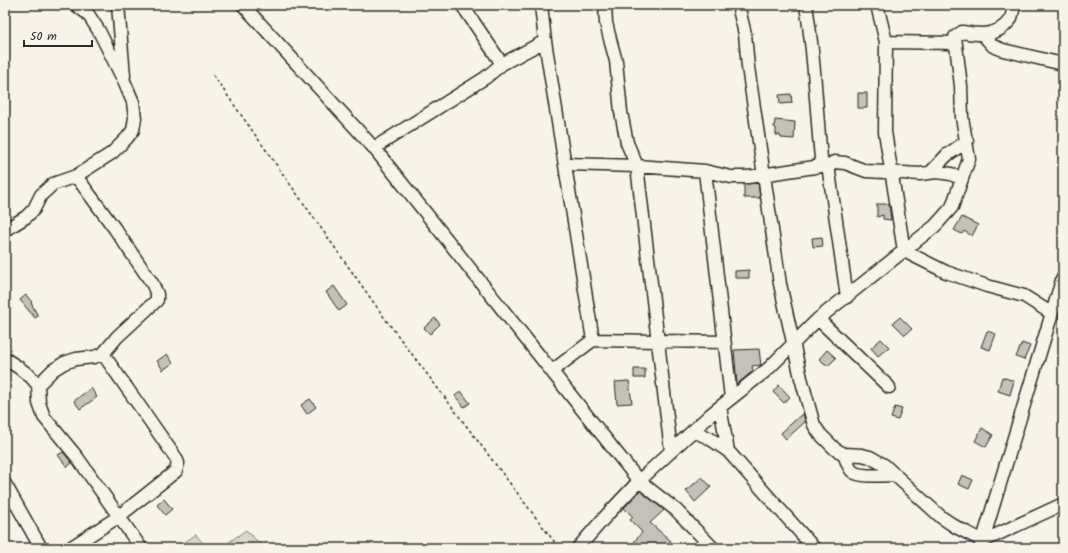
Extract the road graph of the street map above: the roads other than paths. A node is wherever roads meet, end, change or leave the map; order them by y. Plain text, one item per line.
1 (76, 5) edge
2 (118, 5) edge
3 (243, 5) edge
4 (462, 5) edge
5 (541, 5) edge
6 (605, 5) edge
7 (738, 5) edge
8 (806, 5) edge
9 (877, 5) edge
10 (1014, 5) edge
11 (982, 35) junction
12 (545, 41) junction
13 (886, 42) junction
14 (955, 43) junction
15 (502, 64) junction
16 (1063, 64) edge
17 (124, 82) junction
18 (967, 141) junction
19 (374, 148) junction
20 (565, 164) junction
21 (825, 165) junction
22 (637, 166) junction
23 (706, 171) junction
24 (892, 172) junction
25 (931, 172) junction
26 (763, 174) junction
27 (76, 176) junction
28 (962, 179) junction
29 (5, 230) edge
30 (904, 251) junction
31 (1063, 277) edge
32 (847, 297) junction
33 (1051, 313) junction
34 (818, 319) junction
35 (594, 340) junction
36 (658, 340) junction
37 (724, 342) junction
38 (794, 343) junction
39 (103, 354) junction
40 (5, 359) edge
41 (552, 371) junction
42 (38, 386) junction
43 (889, 387) dead end
44 (731, 398) junction
45 (720, 408) junction
46 (693, 431) junction
47 (671, 451) junction
48 (728, 451) junction
49 (844, 454) junction
50 (896, 475) junction
51 (639, 481) junction
52 (5, 484) edge
53 (1063, 504) edge
54 (118, 517) junction
55 (982, 544) edge
56 (41, 548) edge
57 (70, 548) edge
58 (141, 548) edge
59 (578, 548) edge
60 (713, 548) edge
61 (814, 548) edge

1 - 17 street
2 - 17 street
3 - 19 street
4 - 15 street
5 - 12 street
6 - 22 street
7 - 26 street
8 - 21 street
9 - 13 street
10 - 11 street
11 - 14 street
11 - 16 street
12 - 15 street
12 - 20 street
13 - 14 street
13 - 24 street
14 - 18 street
15 - 19 street
17 - 27 street
18 - 25 street
18 - 28 street
19 - 41 street
20 - 22 street
20 - 35 street
21 - 24 street
21 - 26 street
21 - 32 street
22 - 23 street
22 - 36 street
23 - 26 street
23 - 37 street
24 - 25 street
24 - 30 street
25 - 28 street
26 - 38 street
27 - 29 street
27 - 39 street
28 - 30 street
30 - 32 street
30 - 33 street
31 - 33 street
32 - 34 street
33 - 55 street
34 - 38 street
34 - 43 street
35 - 36 street
35 - 41 street
36 - 37 street
36 - 47 street
37 - 44 street
38 - 44 street
38 - 49 street
39 - 42 street
39 - 54 street
40 - 42 street
41 - 51 street
42 - 54 street
44 - 45 street
45 - 46 street
45 - 48 street
46 - 47 street
46 - 48 street
47 - 51 street
48 - 61 street
49 - 50 street
49 - 50 street
50 - 55 street
51 - 59 street
51 - 60 street
52 - 56 street
53 - 55 street
54 - 57 street
54 - 58 street

